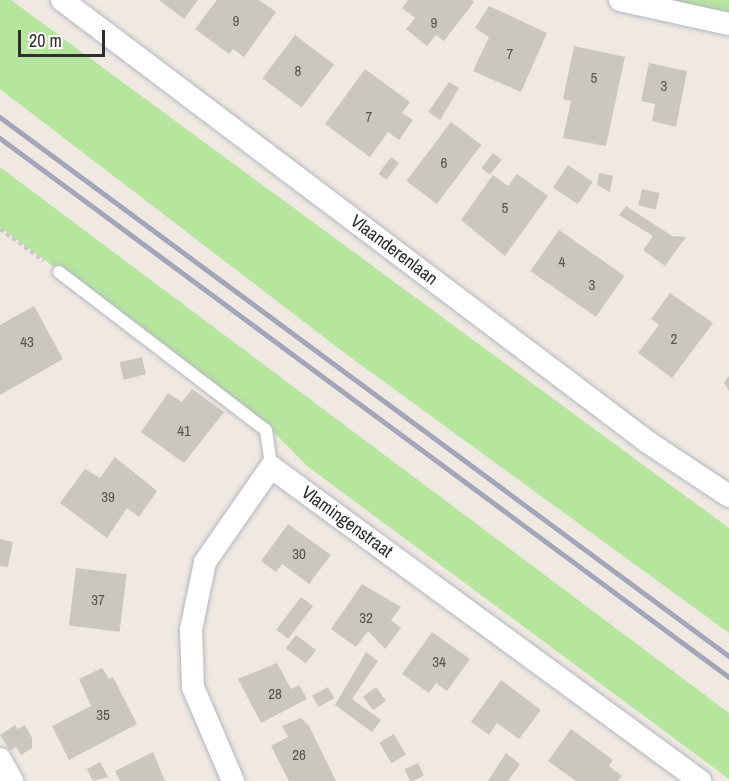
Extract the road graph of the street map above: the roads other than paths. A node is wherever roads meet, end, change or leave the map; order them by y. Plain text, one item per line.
1 (62, 0) edge
2 (620, 0) edge
3 (729, 24) edge
4 (59, 272) road end
5 (271, 467) junction
6 (729, 496) edge
7 (0, 759) edge
8 (12, 781) edge
9 (234, 781) edge
10 (700, 781) edge

1 - 6 street, Vlaanderenlaan
2 - 3 street
4 - 5 lane
5 - 9 street
5 - 10 street, Vlamingenstraat
7 - 8 street

